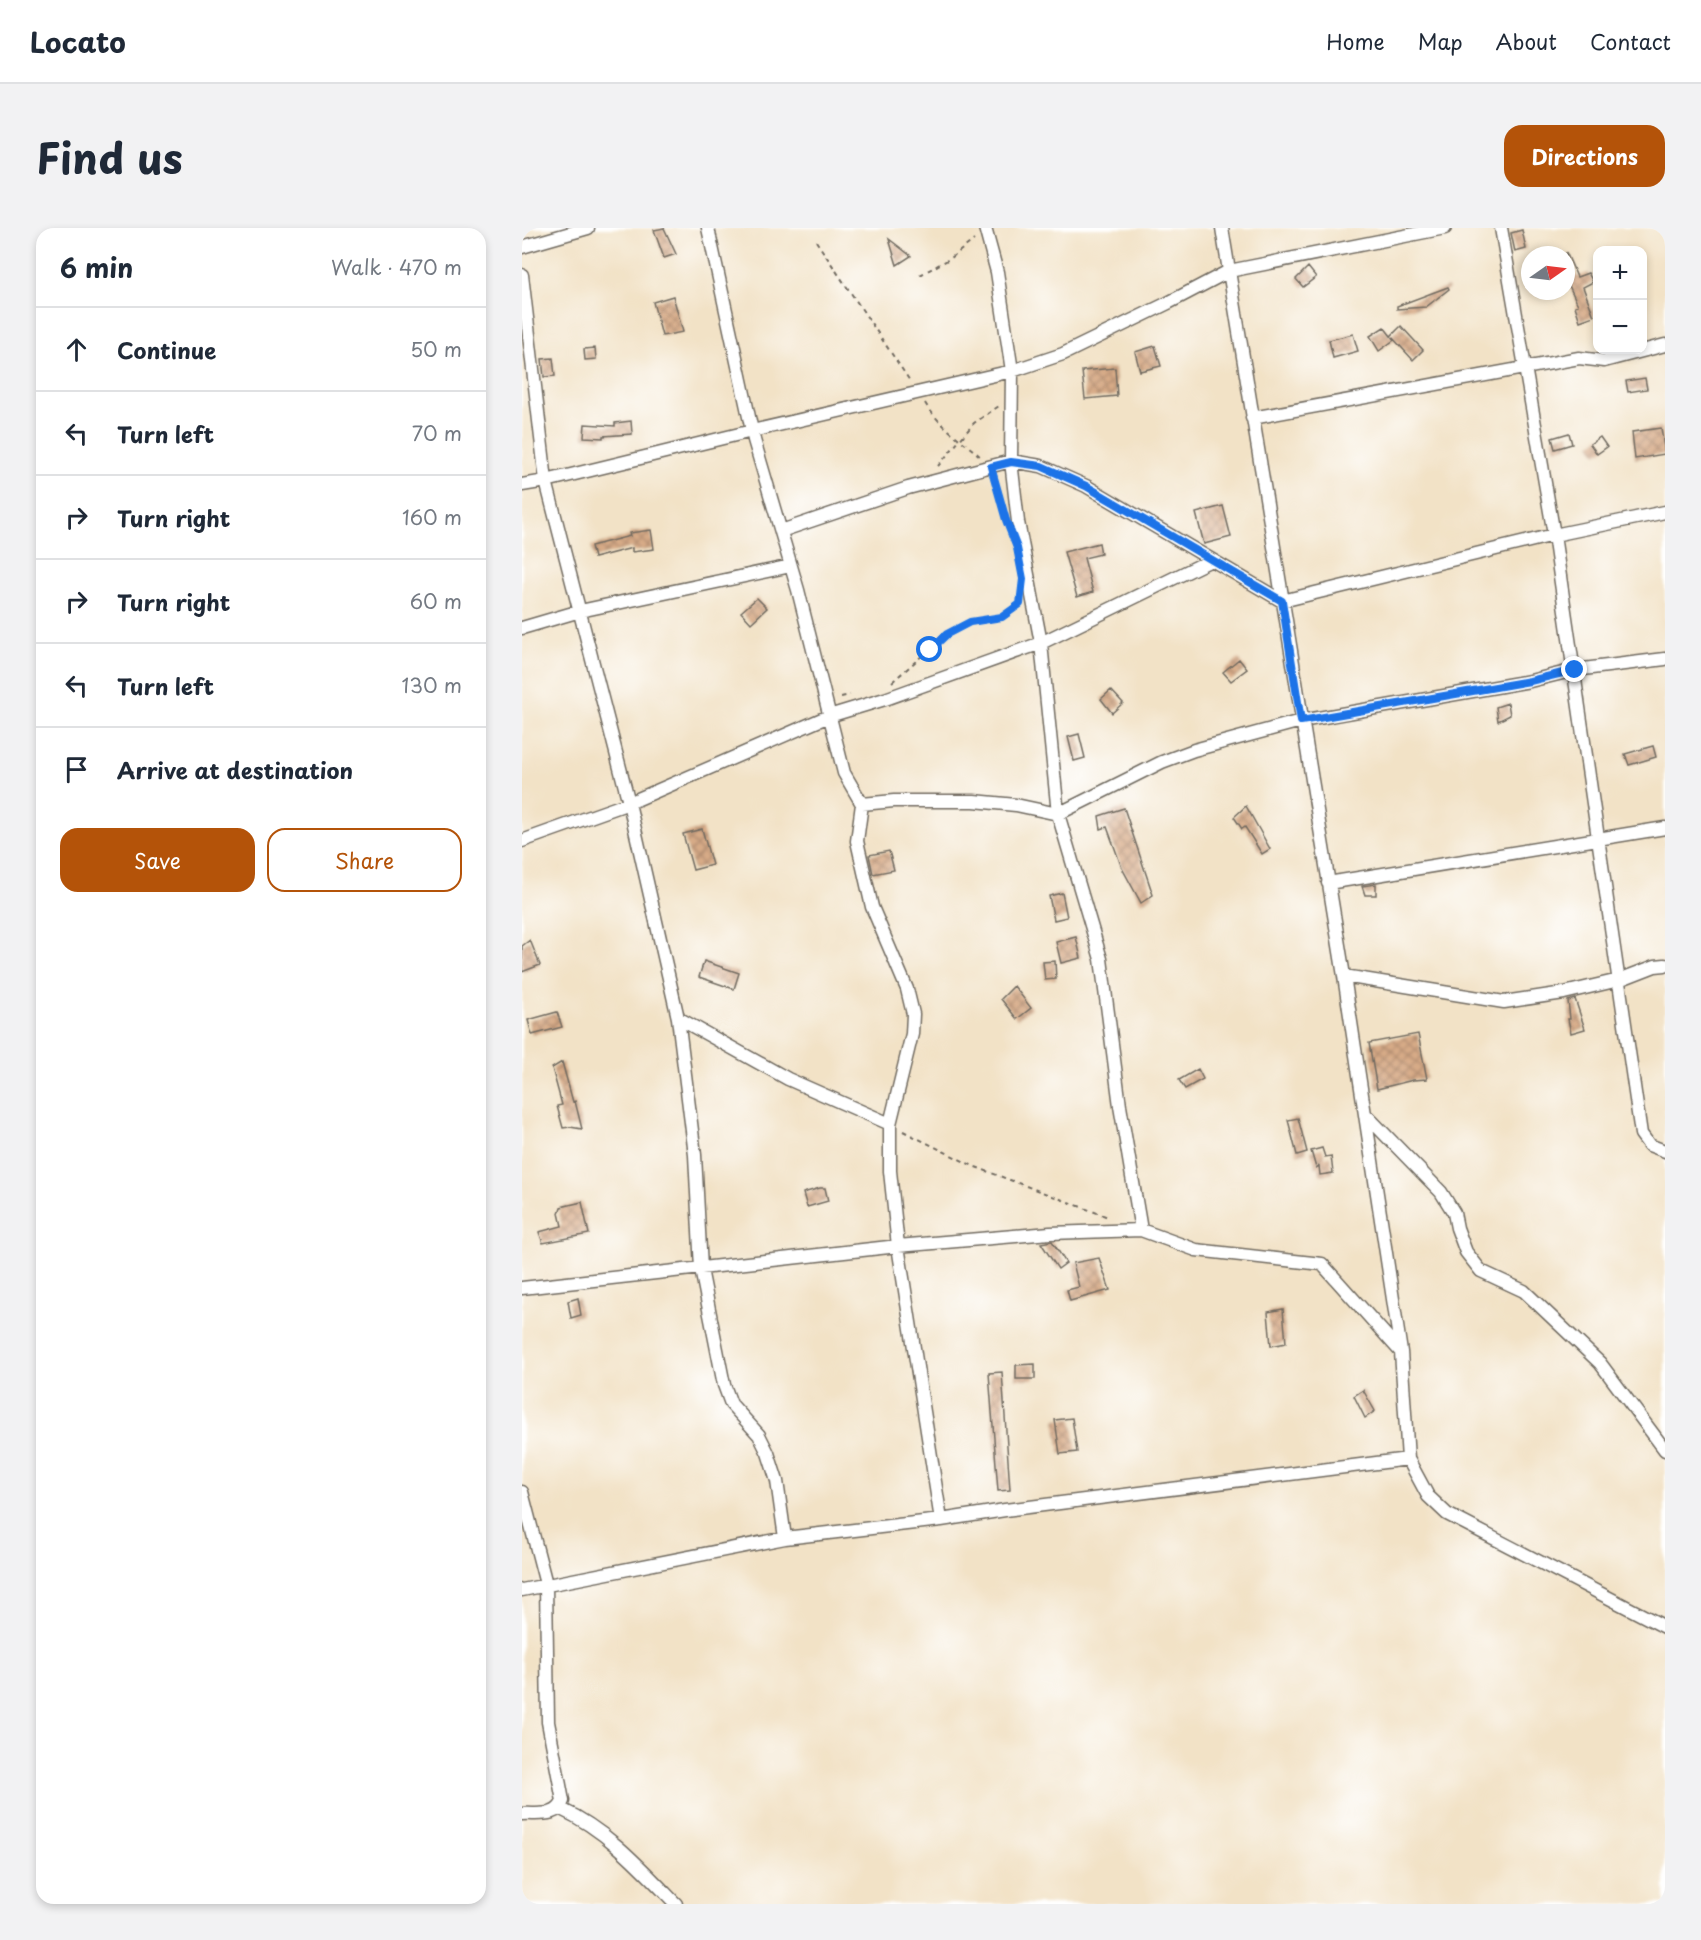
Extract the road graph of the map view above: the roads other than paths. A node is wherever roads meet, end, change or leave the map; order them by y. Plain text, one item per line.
1 (588, 228) edge
2 (708, 228) edge
3 (1222, 228) edge
4 (1445, 228) edge
5 (1501, 228) edge
6 (985, 229) edge
7 (522, 247) edge
8 (1228, 271) junction
9 (522, 275) edge
10 (1665, 345) edge
11 (1524, 367) junction
12 (1012, 371) junction
13 (1252, 418) junction
14 (752, 431) junction
15 (1011, 462) junction
16 (546, 481) junction
17 (522, 485) edge
18 (1665, 512) edge
19 (781, 531) junction
20 (1554, 535) junction
21 (1211, 560) junction
22 (791, 566) junction
23 (1282, 601) junction
24 (580, 611) junction
25 (522, 628) edge
26 (1041, 643) junction
27 (1665, 659) edge
28 (1575, 670) junction
29 (829, 716) junction
30 (1301, 721) junction
31 (629, 803) junction
32 (862, 804) junction
33 (1058, 814) junction
34 (1665, 828) edge
35 (1599, 839) junction
36 (522, 842) edge
37 (1328, 882) junction
38 (1665, 964) edge
39 (1344, 976) junction
40 (1619, 980) junction
41 (678, 1018) junction
42 (1365, 1114) junction
43 (890, 1125) junction
44 (1665, 1151) edge
45 (1141, 1230) junction
46 (898, 1246) junction
47 (701, 1269) junction
48 (522, 1288) edge
49 (1401, 1352) junction
50 (1665, 1450) edge
51 (1408, 1459) junction
52 (522, 1492) edge
53 (941, 1520) junction
54 (784, 1538) junction
55 (546, 1584) junction
56 (522, 1590) edge
57 (1665, 1627) edge
58 (561, 1809) junction
59 (522, 1814) edge
60 (676, 1904) edge

1 - 7 street
2 - 14 street
3 - 8 street
4 - 8 street
5 - 11 street
6 - 12 street
8 - 12 street
8 - 13 street
9 - 16 street
10 - 11 street
11 - 13 street
11 - 20 street
12 - 14 street
12 - 15 street
13 - 23 street
14 - 16 street
14 - 19 street
15 - 19 street
15 - 21 street
15 - 26 street
16 - 17 street
16 - 24 street
18 - 20 street
19 - 22 street
20 - 23 street
20 - 28 street
21 - 23 street
21 - 26 street
22 - 24 street
22 - 29 street
23 - 30 street
24 - 25 street
24 - 31 street
26 - 29 street
26 - 33 street
27 - 28 street
28 - 30 street
28 - 35 street
29 - 31 street
29 - 32 street
30 - 33 street
30 - 37 street
31 - 36 street
31 - 41 street
32 - 33 street
32 - 43 street
33 - 45 street
34 - 35 street
35 - 37 street
35 - 40 street
37 - 39 street
38 - 40 street
39 - 40 street
39 - 42 street
40 - 44 street
41 - 43 street
41 - 47 street
42 - 49 street
42 - 50 street
43 - 46 street
45 - 46 street
45 - 49 street
46 - 47 street
46 - 53 street
47 - 48 street
47 - 54 street
49 - 51 street
51 - 53 street
51 - 57 street
52 - 55 street
53 - 54 street
54 - 55 street
55 - 56 street
55 - 58 street
58 - 59 street
58 - 60 street

